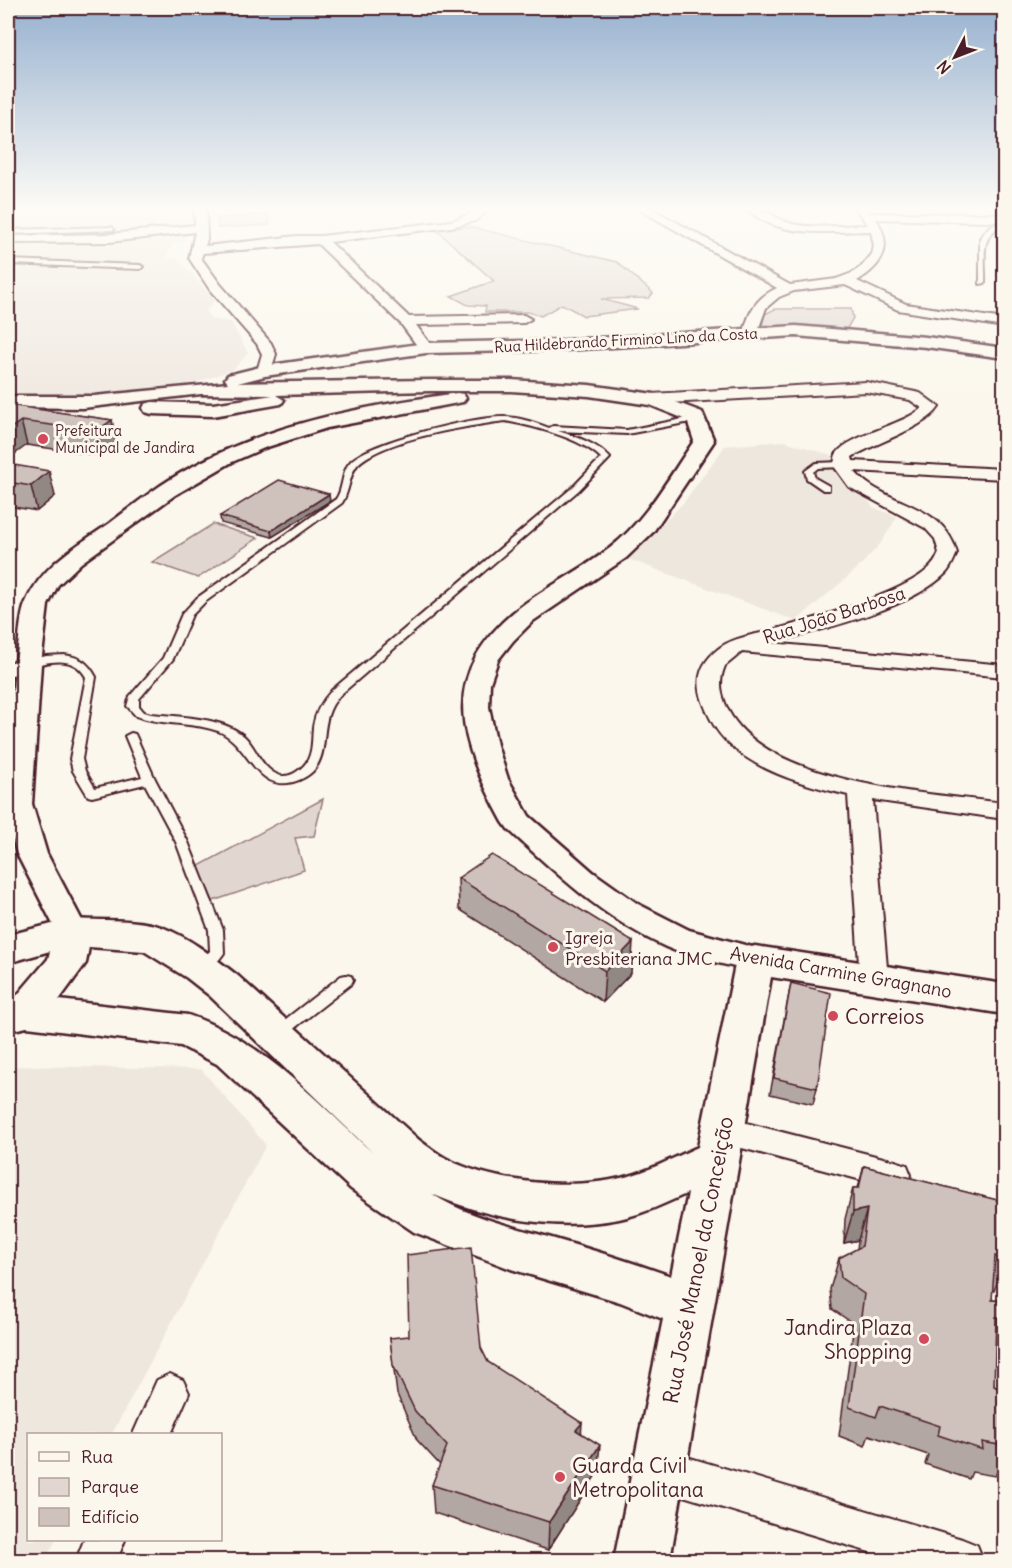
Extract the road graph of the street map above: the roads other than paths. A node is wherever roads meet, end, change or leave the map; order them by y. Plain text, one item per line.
1 (211, 280) edge
2 (363, 280) edge
3 (772, 280) edge
4 (847, 281) joint
5 (788, 289) junction
6 (524, 319) dead end
7 (406, 321) junction
8 (1005, 323) edge
9 (751, 333) junction
10 (426, 348) junction
11 (1005, 353) edge
12 (254, 378) junction
13 (413, 384) junction
14 (378, 386) junction
15 (336, 388) junction
16 (555, 389) junction
17 (201, 390) junction
18 (651, 399) junction
19 (94, 402) junction
20 (11, 404) edge
21 (415, 404) junction
22 (235, 410) junction
23 (379, 410) junction
24 (185, 411) junction
25 (698, 418) junction
26 (533, 425) junction
27 (841, 465) junction
28 (1005, 474) edge
29 (826, 488) dead end
30 (737, 646) junction
31 (18, 667) edge
32 (1005, 671) edge
33 (131, 736) dead end
34 (149, 779) junction
35 (860, 789) junction
36 (1005, 811) edge
37 (12, 816) edge
38 (72, 932) junction
39 (8, 949) edge
40 (755, 960) junction
41 (201, 968) junction
42 (346, 980) dead end
43 (874, 980) junction
44 (1005, 999) edge
45 (17, 1014) edge
46 (277, 1034) junction
47 (720, 1144) junction
48 (926, 1183) edge
49 (690, 1306) junction
50 (170, 1393) dead end
51 (152, 1433) edge
52 (660, 1468) junction
53 (104, 1541) edge
54 (96, 1560) edge
55 (642, 1560) edge
56 (962, 1560) edge

1 - 12 street
2 - 7 street
3 - 5 street
4 - 5 street
4 - 8 street
5 - 9 street
6 - 7 street
7 - 10 street
9 - 10 street, Rua Hildebrando Firmino Lino da Costa
9 - 11 street, Rua Hildebrando Firmino Lino da Costa
10 - 12 street, Rua Hildebrando Firmino Lino da Costa
12 - 15 street
12 - 17 street
12 - 22 street
13 - 14 street
13 - 16 street
13 - 21 street
14 - 15 street
14 - 23 street
15 - 22 street
16 - 18 street
16 - 21 street
17 - 19 street
17 - 24 street
18 - 25 street
18 - 27 street
19 - 20 street
19 - 24 street
21 - 23 street
22 - 24 street
23 - 31 street
25 - 26 lane
25 - 40 street, Avenida Carmine Gragnano
26 - 26 lane
27 - 28 street
27 - 29 lane
27 - 30 street, Rua João Barbosa
30 - 32 street
30 - 35 street, Rua João Barbosa
31 - 34 lane
31 - 37 street
33 - 34 lane
34 - 41 lane
35 - 36 street, Rua João Barbosa
35 - 43 street
37 - 38 street
38 - 39 main road
38 - 41 main road
38 - 45 main road
40 - 43 main road, Avenida Carmine Gragnano
40 - 47 main road, Rua José Manoel da Conceição
41 - 46 main road
42 - 46 lane
43 - 44 main road, Avenida Carmine Gragnano
45 - 49 main road
46 - 47 main road
47 - 48 street
47 - 49 main road, Rua José Manoel da Conceição
49 - 52 main road, Rua José Manoel da Conceição
50 - 51 street
52 - 55 main road, Rua José Manoel da Conceição
52 - 56 street
53 - 54 street

